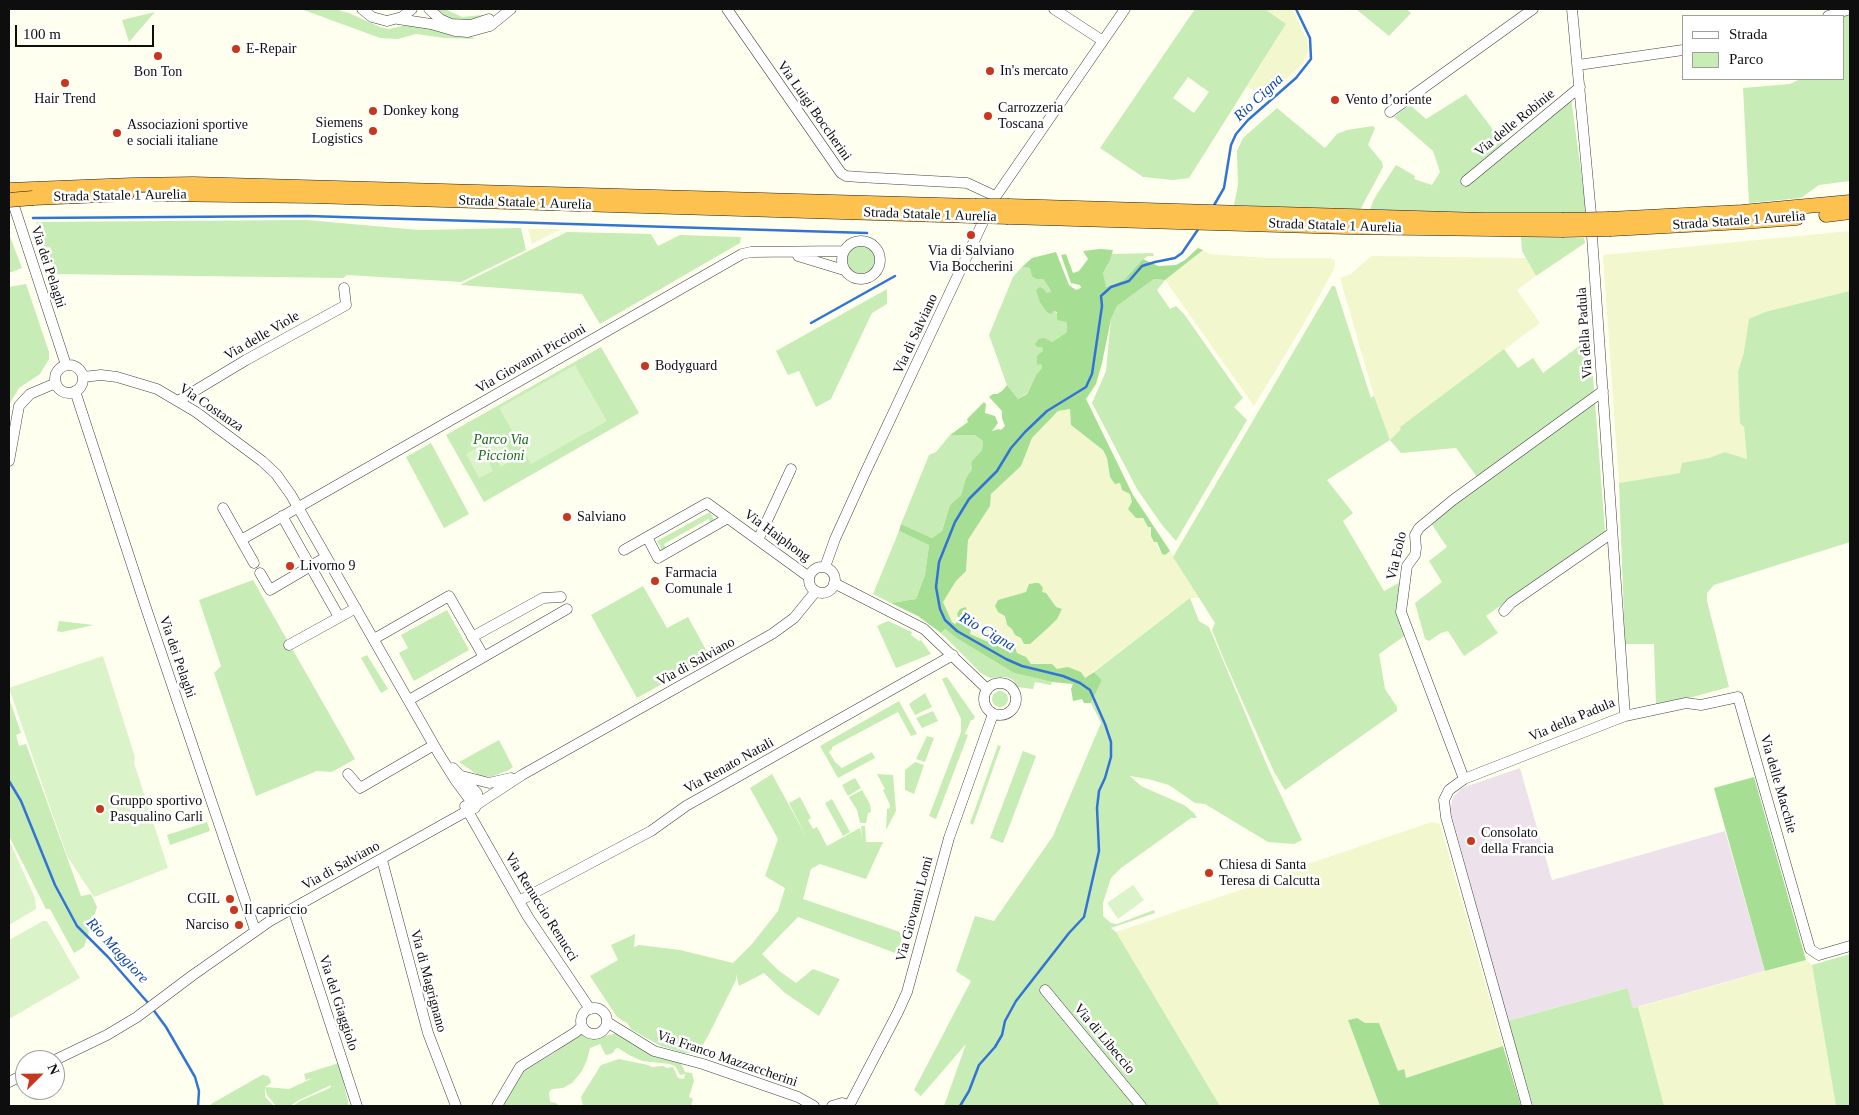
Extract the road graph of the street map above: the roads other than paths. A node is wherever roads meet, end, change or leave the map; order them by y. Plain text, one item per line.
1 (352, 9) edge
2 (412, 9) edge
3 (429, 9) edge
4 (511, 9) edge
5 (726, 9) edge
6 (1055, 9) edge
7 (1125, 9) edge
8 (1533, 9) edge
9 (1572, 9) edge
10 (1850, 9) edge
11 (364, 11) edge
12 (502, 15) junction
13 (1831, 15) edge
14 (398, 19) junction
15 (1103, 42) junction
16 (1682, 50) edge
17 (1578, 65) junction
18 (1580, 87) junction
19 (1390, 112) dead end
20 (1466, 181) dead end
21 (9, 190) edge
22 (32, 193) junction
23 (1850, 202) edge
24 (11, 203) edge
25 (1850, 212) edge
26 (978, 214) junction
27 (1591, 214) dead end
28 (1610, 224) junction
29 (1592, 236) dead end
30 (843, 251) junction
31 (782, 253) junction
32 (844, 270) junction
33 (344, 288) dead end
34 (66, 365) junction
35 (83, 377) junction
36 (56, 383) junction
37 (75, 391) junction
38 (1603, 391) junction
39 (178, 401) junction
40 (9, 461) edge
41 (791, 469) dead end
42 (298, 507) junction
43 (222, 508) dead end
44 (282, 516) junction
45 (728, 518) junction
46 (1612, 533) junction
47 (647, 537) junction
48 (241, 540) junction
49 (758, 540) junction
50 (624, 550) dead end
51 (326, 557) junction
52 (254, 563) dead end
53 (311, 566) junction
54 (825, 567) junction
55 (260, 573) dead end
56 (809, 577) junction
57 (834, 583) junction
58 (816, 591) junction
59 (561, 597) dead end
60 (356, 608) junction
61 (567, 609) dead end
62 (1504, 611) dead end
63 (339, 617) junction
64 (472, 638) junction
65 (374, 639) junction
66 (289, 645) dead end
67 (953, 655) junction
68 (484, 657) junction
69 (988, 688) junction
70 (409, 700) junction
71 (993, 714) junction
72 (1625, 716) junction
73 (434, 745) junction
74 (348, 774) dead end
75 (522, 775) junction
76 (459, 779) junction
77 (1464, 779) junction
78 (476, 805) junction
79 (469, 815) junction
80 (382, 860) junction
81 (519, 901) junction
82 (293, 908) junction
83 (255, 930) junction
84 (1850, 946) edge
85 (1045, 990) dead end
86 (590, 1009) junction
87 (607, 1022) junction
88 (582, 1026) junction
89 (65, 1055) edge
90 (798, 1097) junction
91 (357, 1106) edge
92 (456, 1106) edge
93 (497, 1106) edge
94 (790, 1106) edge
95 (814, 1106) edge
96 (832, 1106) edge
97 (849, 1106) edge
98 (1141, 1106) edge
99 (1527, 1106) edge

1 - 11 street
2 - 14 street
3 - 12 street
4 - 12 street
5 - 15 street, Via Luigi Boccherini
6 - 15 street
7 - 15 street
8 - 19 street
9 - 17 street
10 - 13 street
11 - 14 street
12 - 14 street
16 - 17 street
17 - 18 street
18 - 20 street, Via delle Robinie
18 - 27 street
21 - 22 highway, Strada Statale 1 Aurelia
22 - 24 highway, Strada Statale 1 Aurelia, bridge
22 - 26 highway, Strada Statale 1 Aurelia
23 - 28 highway, Strada Statale 1 Aurelia
24 - 34 street, Via dei Pelaghi
25 - 28 highway, Strada Statale 1 Aurelia
26 - 28 highway, Strada Statale 1 Aurelia, bridge
26 - 54 street, Via di Salviano
29 - 38 street, Via della Padula
30 - 31 street, Via Giovanni Piccioni
30 - 32 street
30 - 32 street
31 - 32 street, Via Giovanni Piccioni
31 - 42 street, Via Giovanni Piccioni
33 - 39 street, Via delle Viole
34 - 35 street
34 - 36 street
35 - 37 street
35 - 39 street, Via Costanza
36 - 37 street
36 - 40 street
37 - 83 street, Via dei Pelaghi
38 - 46 street, Via della Padula
38 - 77 street, Via Eolo
39 - 42 street, Via Costanza
41 - 49 street
42 - 44 street
42 - 51 street, Via Costanza
43 - 48 street
44 - 48 street
44 - 53 street
45 - 47 street, Via Haiphong
45 - 47 street, Via Haiphong
45 - 49 street, Via Haiphong
46 - 62 street
46 - 72 street, Via della Padula
47 - 50 street, Via Haiphong
48 - 52 street
49 - 56 street, Via Haiphong
51 - 53 street
51 - 60 street, Via Costanza
53 - 55 street
53 - 63 street
54 - 56 street
54 - 57 street
56 - 58 street
57 - 58 street
57 - 67 street
58 - 75 street, Via di Salviano
59 - 64 street
60 - 63 street
60 - 65 street, Via Costanza
61 - 68 street
63 - 66 street
64 - 65 street
64 - 68 street
65 - 70 street, Via Costanza
67 - 69 street
67 - 81 street, Via Renato Natali
68 - 70 street
69 - 71 street
69 - 71 street
70 - 73 street, Via Costanza
71 - 97 street, Via Giovanni Lomi
72 - 77 street, Via della Padula
72 - 84 street, Via delle Macchie
73 - 74 street
73 - 76 street, Via Costanza
75 - 76 street
75 - 78 street, Via di Salviano
76 - 78 street, Via Costanza
76 - 79 street, Via Costanza
77 - 99 street, Via della Padula
78 - 79 street
79 - 80 street, Via di Salviano
79 - 81 street, Via Renuccio Renucci
80 - 82 street, Via di Salviano
80 - 92 street, Via di Magrignano
81 - 86 street, Via Renuccio Renucci
82 - 83 street, Via di Salviano
82 - 91 street, Via del Giaggiolo
83 - 89 street, Via di Salviano
85 - 98 street, Via di Libeccio
86 - 87 street
86 - 88 street
87 - 88 street
87 - 90 street, Via Franco Mazzaccherini
88 - 93 street
90 - 94 street
90 - 95 street, Via Franco Mazzaccherini
96 - 97 street

